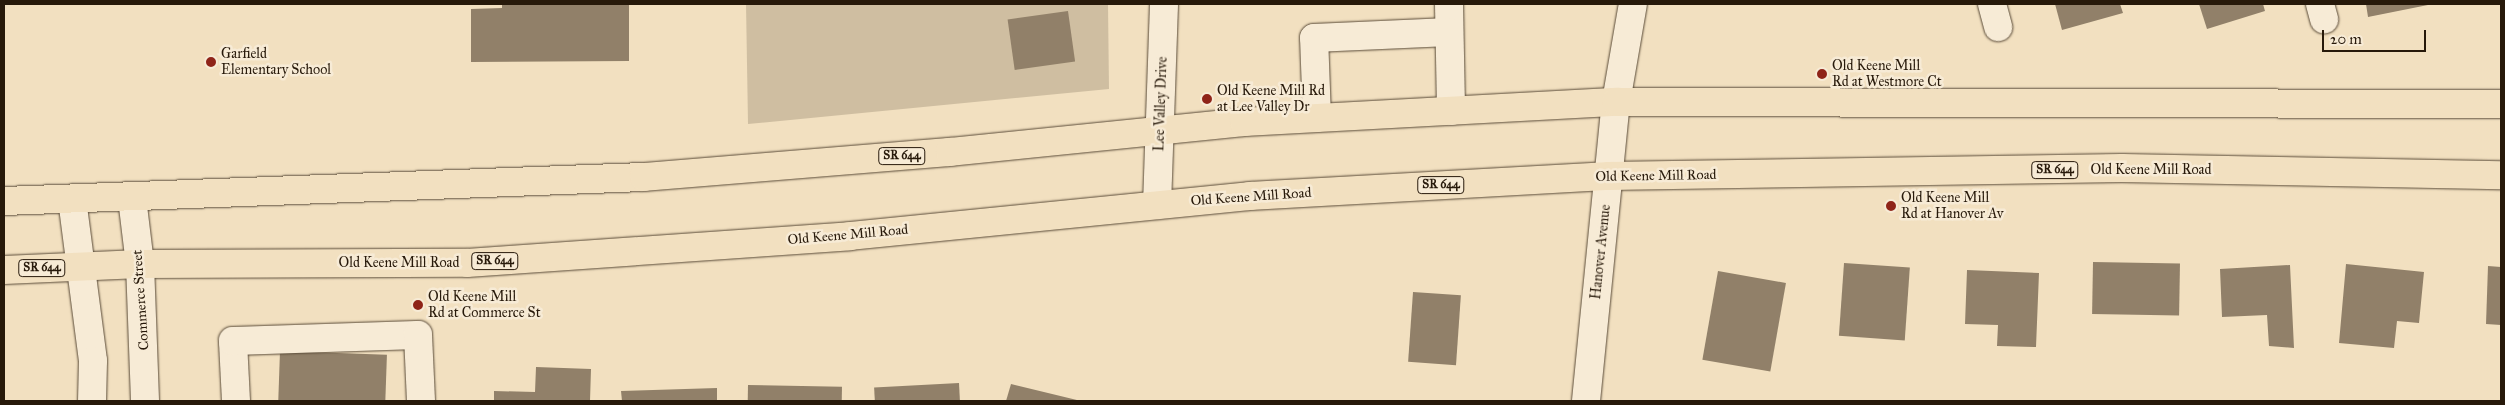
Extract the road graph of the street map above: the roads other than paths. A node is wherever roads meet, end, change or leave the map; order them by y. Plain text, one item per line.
1 (1164, 4) edge
2 (1449, 4) edge
3 (1633, 4) edge
4 (1449, 32) junction
5 (1616, 102) junction
6 (2501, 104) edge
7 (1451, 111) junction
8 (1316, 118) junction
9 (1160, 130) junction
10 (2501, 174) edge
11 (1609, 176) junction
12 (132, 198) junction
13 (72, 200) junction
14 (4, 201) edge
15 (1157, 205) junction
16 (140, 264) junction
17 (80, 266) junction
18 (4, 270) edge
19 (92, 401) edge
20 (145, 401) edge
21 (236, 401) edge
22 (421, 401) edge
23 (1586, 401) edge

1 - 9 street, Lee Valley Drive
2 - 4 street
3 - 5 street, Hanover Avenue
4 - 7 street
4 - 8 street
5 - 6 main road, SR 644
5 - 7 main road, SR 644
5 - 11 street, Hanover Avenue
7 - 8 main road, SR 644
8 - 9 main road, SR 644
9 - 12 main road, SR 644
9 - 15 street, Lee Valley Drive
10 - 11 main road, Old Keene Mill Road / SR 644
11 - 15 main road, Old Keene Mill Road / SR 644
11 - 23 street, Hanover Avenue
12 - 13 main road, SR 644
12 - 16 street, Commerce Street
13 - 14 main road, SR 644
13 - 17 street
15 - 16 main road, Old Keene Mill Road / SR 644
16 - 17 main road, Old Keene Mill Road / SR 644
16 - 20 street, Commerce Street
17 - 18 main road, Old Keene Mill Road / SR 644
17 - 19 street
21 - 22 street

